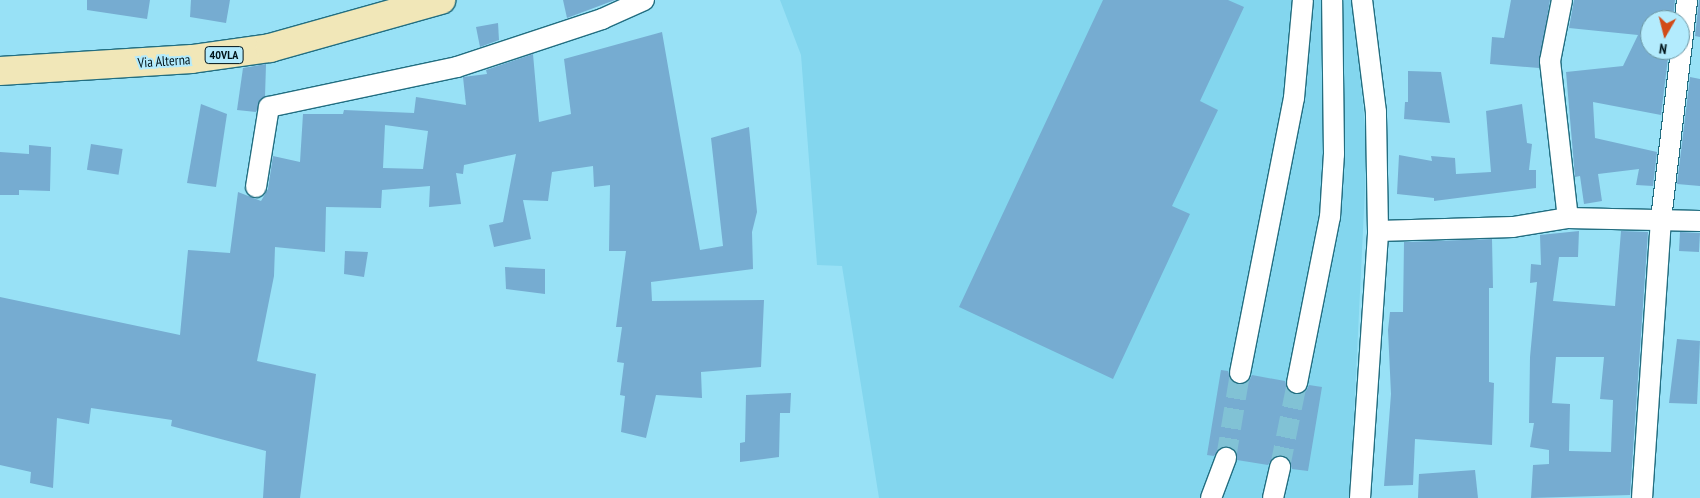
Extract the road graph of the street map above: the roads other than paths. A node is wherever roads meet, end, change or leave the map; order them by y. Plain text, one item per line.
1 (408, 0) edge
2 (441, 0) edge
3 (644, 0) edge
4 (1303, 0) edge
5 (1332, 0) edge
6 (1362, 0) edge
7 (1562, 0) edge
8 (1687, 0) edge
9 (357, 27) junction
10 (0, 71) edge
11 (256, 187) dead end
12 (1568, 218) junction
13 (1662, 219) junction
14 (1700, 221) edge
15 (1378, 232) junction
16 (1240, 373) tunnel mouth
17 (1297, 382) tunnel mouth
18 (1226, 458) tunnel mouth
19 (1280, 467) tunnel mouth
20 (1211, 498) edge
21 (1273, 498) edge
22 (1360, 498) edge
23 (1642, 498) edge

1 - 9 street
2 - 9 main road, Via Alterna / 40VLA
3 - 11 street
4 - 16 street
5 - 17 street
6 - 15 street
7 - 12 street
8 - 13 street
9 - 10 main road, Via Alterna / 40VLA
12 - 13 street
12 - 15 street
13 - 14 street
13 - 23 street
15 - 22 street
18 - 20 street
19 - 21 street

